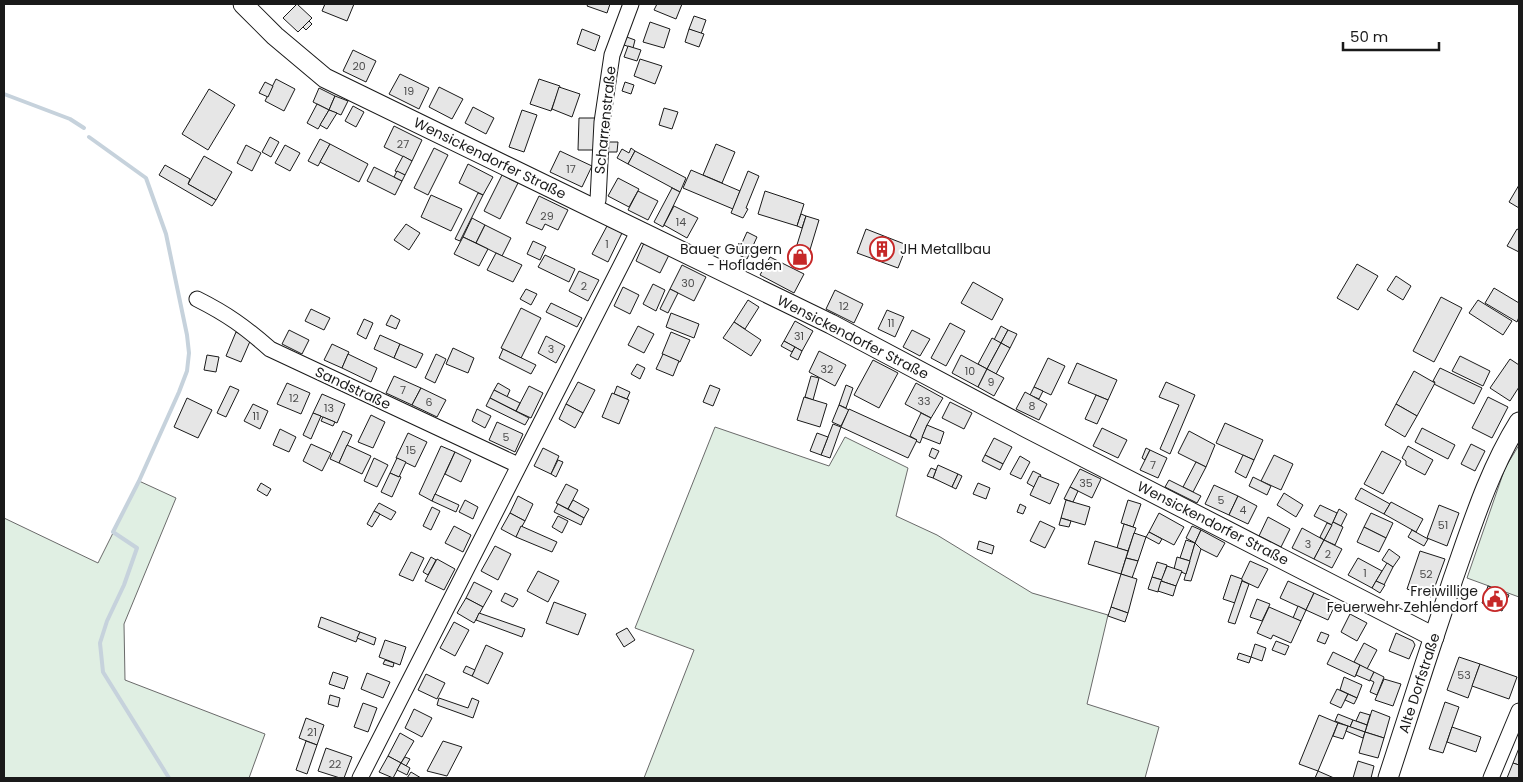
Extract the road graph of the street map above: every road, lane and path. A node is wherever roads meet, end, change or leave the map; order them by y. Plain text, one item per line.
1 (243, 4) edge
2 (631, 4) edge
3 (594, 208) junction
4 (639, 230) junction
5 (197, 299) dead end
6 (1519, 422) edge
7 (518, 465) junction
8 (1434, 637) junction
9 (1519, 710) edge
10 (360, 778) edge
11 (1388, 778) edge
12 (1491, 778) edge

1 - 3 main road, Wensickendorfer Straße
2 - 3 street, Scharrenstraße
3 - 4 main road, Wensickendorfer Straße
4 - 7 street
4 - 8 main road, Wensickendorfer Straße
5 - 7 street, Sandstraße
6 - 8 main road, Alte Dorfstraße
7 - 10 street
8 - 11 main road, Alte Dorfstraße
9 - 12 street

